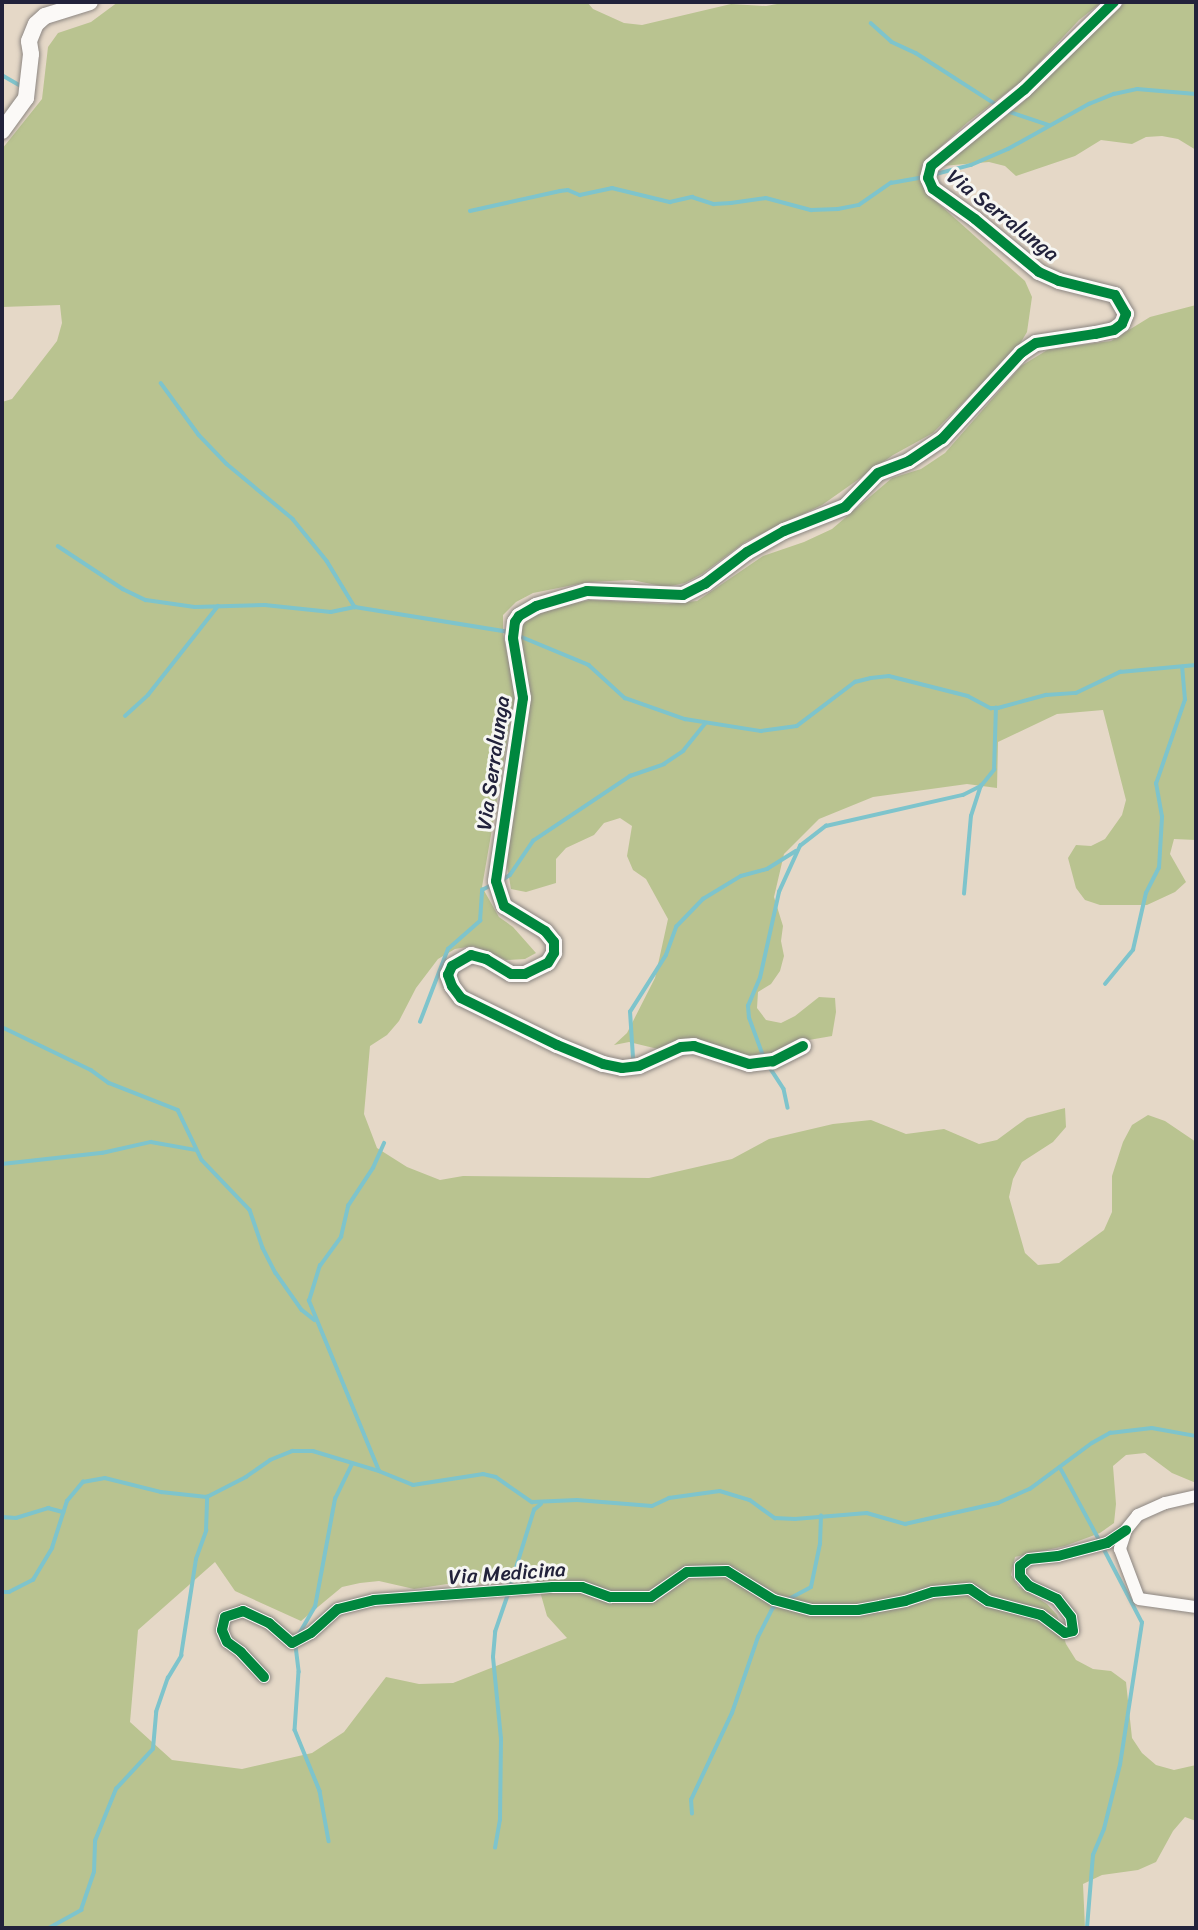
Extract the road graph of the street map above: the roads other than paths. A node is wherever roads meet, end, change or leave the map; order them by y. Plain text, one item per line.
1 (90, 2) edge
2 (1114, 2) edge
3 (2, 131) edge
4 (803, 1046) dead end
5 (1196, 1496) edge
6 (1126, 1530) junction
7 (1196, 1607) edge
8 (264, 1677) dead end

1 - 3 street
2 - 4 street, Via Serralunga
5 - 6 street
6 - 7 street
6 - 8 street, Via Medicina

